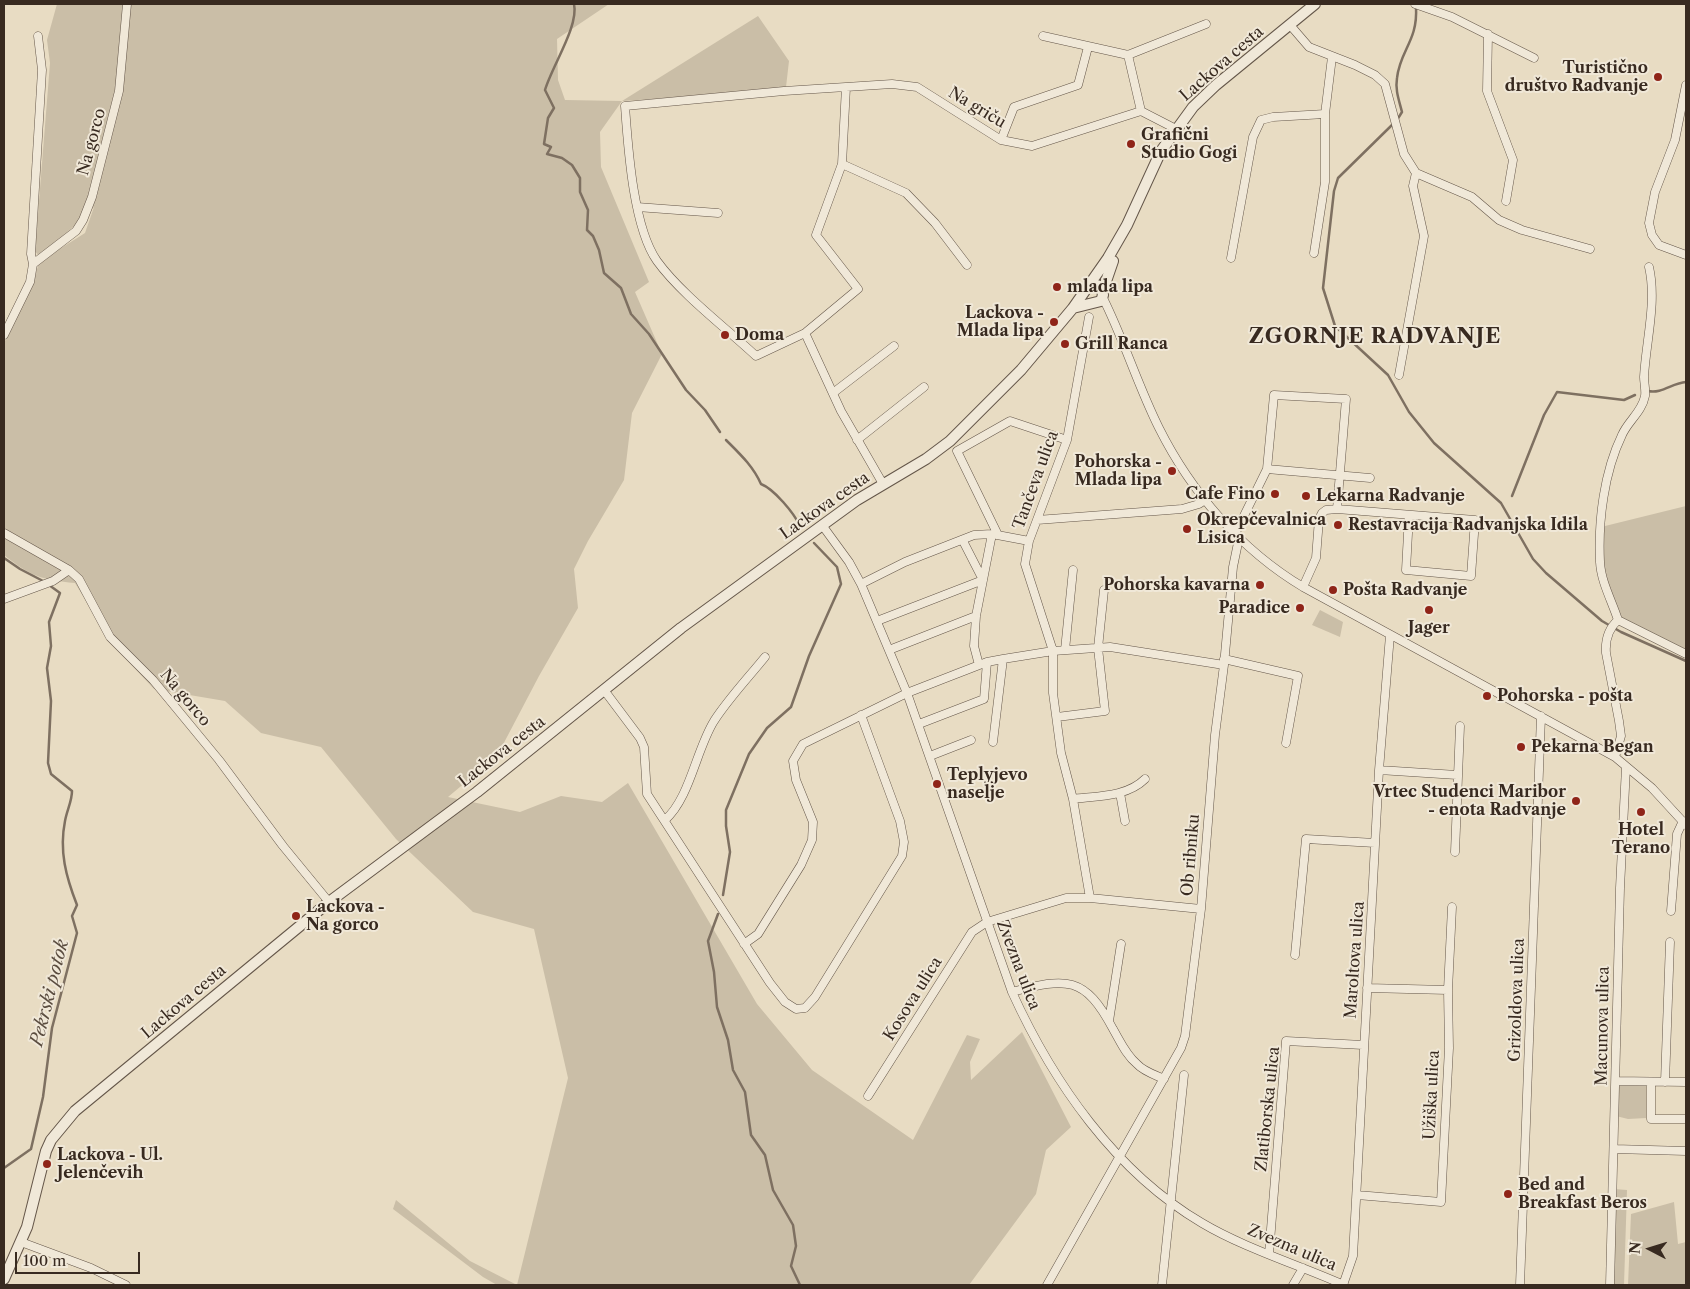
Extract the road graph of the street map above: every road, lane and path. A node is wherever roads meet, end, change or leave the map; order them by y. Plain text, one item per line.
1 (127, 4) edge
2 (1315, 4) edge
3 (1417, 5) edge
4 (1206, 24) dead end
5 (1290, 25) junction
6 (1488, 34) junction
7 (38, 36) dead end
8 (1044, 36) dead end
9 (1088, 47) junction
10 (1128, 55) junction
11 (1332, 57) junction
12 (1534, 58) dead end
13 (1686, 85) edge
14 (846, 87) junction
15 (1141, 110) junction
16 (1325, 114) junction
17 (1176, 129) junction
18 (1001, 140) junction
19 (842, 164) junction
20 (1416, 173) junction
21 (1506, 202) dead end
22 (637, 206) junction
23 (718, 213) dead end
24 (1590, 249) dead end
25 (1314, 254) dead end
26 (1686, 255) edge
27 (1231, 258) dead end
28 (33, 264) junction
29 (967, 265) dead end
30 (1649, 267) dead end
31 (1094, 296) junction
32 (1089, 317) dead end
33 (806, 333) junction
34 (4, 335) edge
35 (894, 346) dead end
36 (1399, 375) dead end
37 (924, 387) dead end
38 (833, 393) junction
39 (857, 440) junction
40 (1067, 440) junction
41 (1268, 469) junction
42 (1341, 475) junction
43 (1370, 478) dead end
44 (883, 484) junction
45 (1205, 500) junction
46 (1337, 508) junction
47 (1410, 515) junction
48 (1037, 520) junction
49 (822, 525) junction
50 (4, 533) edge
51 (995, 534) junction
52 (1238, 536) junction
53 (963, 541) junction
54 (1028, 541) junction
55 (69, 570) junction
56 (1073, 570) dead end
57 (983, 580) junction
58 (861, 584) junction
59 (1303, 588) junction
60 (1104, 590) dead end
61 (4, 599) edge
62 (976, 616) junction
63 (876, 621) junction
64 (1616, 622) junction
65 (1390, 635) junction
66 (1098, 648) junction
67 (889, 650) junction
68 (1053, 650) junction
69 (1065, 650) junction
70 (1686, 654) edge
71 (765, 658) dead end
72 (1003, 659) junction
73 (1224, 662) junction
74 (983, 664) junction
75 (604, 690) junction
76 (908, 693) junction
77 (861, 714) junction
78 (1541, 716) junction
79 (1057, 717) junction
80 (918, 724) junction
81 (1460, 726) dead end
82 (971, 740) dead end
83 (993, 742) dead end
84 (1286, 743) dead end
85 (930, 756) junction
86 (1615, 757) junction
87 (1626, 767) junction
88 (1379, 770) junction
89 (1457, 775) junction
90 (1145, 779) dead end
91 (1120, 793) junction
92 (1073, 799) junction
93 (665, 820) junction
94 (1125, 821) dead end
95 (1685, 823) edge
96 (1375, 843) junction
97 (1455, 852) dead end
98 (1090, 898) junction
99 (329, 902) junction
100 (1452, 907) dead end
101 (1201, 909) junction
102 (1671, 911) dead end
103 (987, 922) junction
104 (1670, 942) dead end
105 (744, 944) junction
106 (1121, 944) dead end
107 (1295, 956) dead end
108 (1367, 988) junction
109 (1448, 990) junction
110 (1012, 992) junction
111 (1109, 1022) junction
112 (1363, 1045) junction
113 (1184, 1075) dead end
114 (1164, 1079) junction
115 (1616, 1081) junction
116 (1665, 1082) junction
117 (1686, 1082) edge
118 (1651, 1083) junction
119 (868, 1096) dead end
120 (1686, 1119) edge
121 (1614, 1149) junction
122 (1686, 1151) edge
123 (1120, 1158) junction
124 (1357, 1195) junction
125 (1172, 1203) junction
126 (21, 1242) junction
127 (1270, 1254) junction
128 (1303, 1268) junction
129 (4, 1279) edge
130 (126, 1285) edge
131 (1047, 1285) edge
132 (1162, 1285) edge
133 (1293, 1285) edge
134 (1344, 1285) edge
135 (1520, 1285) edge
136 (1610, 1285) edge

1 - 28 street, Na gorco
2 - 5 street, Lackova cesta
3 - 6 street
4 - 10 street
5 - 11 street
5 - 17 street, Lackova cesta
6 - 12 street
6 - 21 street
7 - 28 street
8 - 9 street
9 - 10 street
9 - 18 street
10 - 15 street
11 - 16 street
11 - 20 street
13 - 26 street
14 - 18 street, Na griču
14 - 19 street, Na griču
14 - 22 street, Na griču
15 - 17 street
15 - 18 street, Na griču
16 - 25 street
16 - 27 street
17 - 31 street, Lackova cesta
19 - 29 street
19 - 33 street, Na griču
20 - 24 street
20 - 36 street
22 - 23 street
22 - 33 street, Na griču
28 - 34 street
30 - 64 street
31 - 44 street, Lackova cesta
31 - 45 street
32 - 40 street, Tančeva ulica
33 - 38 street
35 - 38 street
37 - 39 street
38 - 39 street
39 - 44 street
40 - 48 street, Tančeva ulica
40 - 51 street
41 - 42 street
41 - 42 street
41 - 52 street, Ob ribniku
42 - 43 street
42 - 46 street
44 - 49 street, Lackova cesta
45 - 48 street
45 - 52 street
46 - 47 street
46 - 59 street
47 - 47 street
48 - 54 street, Tančeva ulica
49 - 58 street, Zvezna ulica
49 - 75 street, Lackova cesta
50 - 55 street, Na gorco
51 - 53 street
51 - 54 street
51 - 57 street
52 - 59 street
52 - 73 street, Ob ribniku
53 - 57 street
53 - 58 street
54 - 68 street, Tančeva ulica
55 - 61 street
55 - 99 street, Na gorco
56 - 69 street
57 - 62 street
57 - 63 street
58 - 63 street, Zvezna ulica
59 - 65 street
60 - 66 street
62 - 67 street
62 - 74 street
63 - 67 street, Zvezna ulica
64 - 70 street
64 - 86 street
65 - 78 street
65 - 88 street, Maroltova ulica
66 - 69 street
66 - 73 street
66 - 79 street
67 - 76 street, Zvezna ulica
68 - 69 street
68 - 72 street
68 - 79 street, Tančeva ulica
71 - 93 street
72 - 74 street
72 - 83 street
73 - 84 street
73 - 101 street, Ob ribniku
74 - 76 street
74 - 80 street
75 - 93 street
75 - 99 street, Lackova cesta
76 - 77 street
76 - 80 street, Zvezna ulica
77 - 105 street
77 - 105 street
78 - 86 street
78 - 135 street, Grizoldova ulica
79 - 92 street, Tančeva ulica
80 - 85 street, Zvezna ulica
81 - 89 street
82 - 85 street
85 - 103 street, Zvezna ulica
86 - 87 street
87 - 95 street
87 - 115 street, Macunova ulica
88 - 89 street
88 - 96 street, Maroltova ulica
89 - 97 street
90 - 91 street
91 - 92 street
91 - 94 street
92 - 98 street, Tančeva ulica
93 - 105 street
95 - 102 street
96 - 107 street
96 - 108 street, Maroltova ulica
98 - 101 street
98 - 103 street
99 - 126 street, Lackova cesta
100 - 109 street, Užiška ulica
101 - 114 street, Ob ribniku
103 - 110 street, Zvezna ulica
103 - 119 street, Kosova ulica
104 - 116 street
106 - 111 street
108 - 109 street
108 - 112 street, Maroltova ulica
109 - 124 street, Užiška ulica
110 - 111 street
110 - 123 street, Zvezna ulica
111 - 114 street
112 - 124 street, Maroltova ulica
112 - 127 street, Zlatiborska ulica
113 - 125 street
114 - 123 street, Ob ribniku
115 - 118 street
115 - 121 street, Macunova ulica
116 - 117 street
116 - 118 street
118 - 120 street
121 - 122 street
121 - 136 street, Macunova ulica
123 - 125 street, Zvezna ulica
123 - 131 street, Ob ribniku
124 - 134 street, Maroltova ulica
125 - 127 street, Zvezna ulica
125 - 132 street
126 - 129 street, Lackova cesta
126 - 130 street
127 - 128 street, Zvezna ulica
128 - 133 street
128 - 134 street, Zvezna ulica

